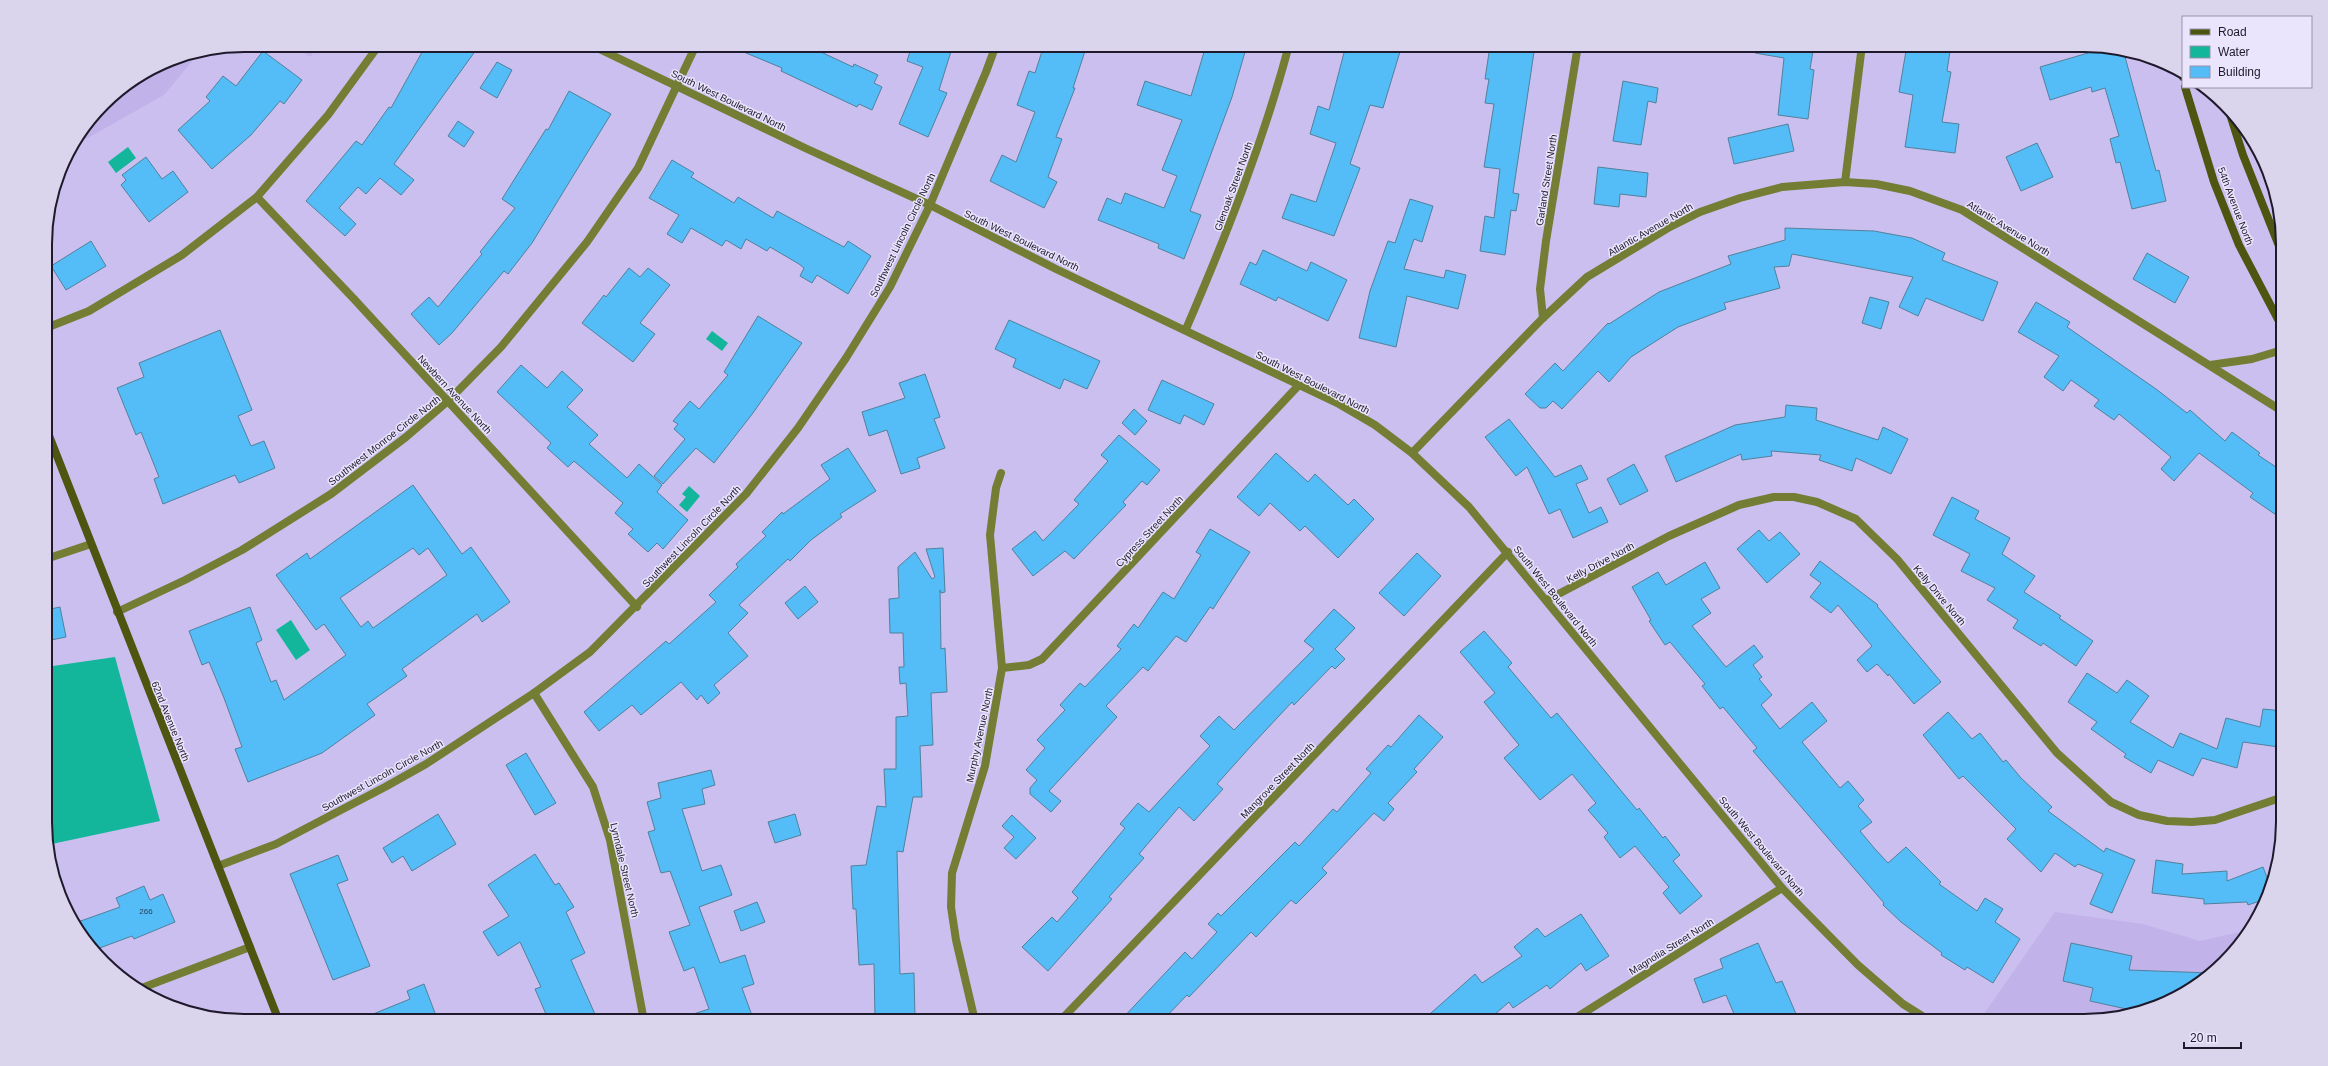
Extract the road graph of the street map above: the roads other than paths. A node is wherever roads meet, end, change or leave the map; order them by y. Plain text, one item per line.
1 (374, 52) edge
2 (606, 52) edge
3 (693, 52) edge
4 (993, 52) edge
5 (1288, 52) edge
6 (1577, 52) edge
7 (1861, 52) edge
8 (677, 86) junction
9 (2186, 88) edge
10 (2233, 124) edge
11 (1845, 182) junction
12 (257, 196) junction
13 (930, 205) junction
14 (2276, 238) edge
15 (2276, 316) edge
16 (1543, 318) junction
17 (52, 326) edge
18 (1186, 329) junction
19 (2276, 352) edge
20 (2210, 365) junction
21 (1298, 386) junction
22 (448, 401) junction
23 (2276, 407) edge
24 (52, 443) edge
25 (1412, 453) junction
26 (1001, 473) dead end
27 (91, 544) junction
28 (1508, 552) junction
29 (52, 557) edge
30 (1547, 600) junction
31 (637, 606) junction
32 (118, 612) junction
33 (1002, 668) junction
34 (534, 693) junction
35 (2276, 799) edge
36 (218, 866) junction
37 (1782, 888) junction
38 (250, 947) junction
39 (146, 987) edge
40 (276, 1014) edge
41 (643, 1014) edge
42 (973, 1014) edge
43 (1067, 1014) edge
44 (1582, 1014) edge
45 (1919, 1014) edge

1 - 12 street
2 - 8 street, South West Boulevard North
3 - 8 street, Southwest Monroe Circle North
4 - 13 street, Southwest Lincoln Circle North
5 - 18 street, Glenoak Street North
6 - 16 street, Garland Street North
7 - 11 street
8 - 13 street, South West Boulevard North
8 - 22 street, Southwest Monroe Circle North
9 - 15 street, 54th Avenue North
10 - 14 street
11 - 16 street, Atlantic Avenue North
11 - 20 street, Atlantic Avenue North
12 - 17 street
12 - 22 street, Newbern Avenue North
13 - 18 street, South West Boulevard North
13 - 31 street, Southwest Lincoln Circle North
16 - 25 street, Atlantic Avenue North
18 - 21 street, South West Boulevard North
19 - 20 street
20 - 23 street, Atlantic Avenue North
21 - 25 street, South West Boulevard North
21 - 33 street, Cypress Street North
22 - 31 street, Newbern Avenue North
22 - 32 street, Southwest Monroe Circle North
24 - 27 street, 62nd Avenue North
25 - 28 street, South West Boulevard North
26 - 33 street, Murphy Avenue North
27 - 29 street
27 - 32 street, 62nd Avenue North
28 - 30 street, South West Boulevard North
28 - 43 street, Mangrove Street North
30 - 35 street, Kelly Drive North
30 - 37 street, South West Boulevard North
31 - 34 street, Southwest Lincoln Circle North
32 - 36 street, 62nd Avenue North
33 - 42 street, Murphy Avenue North
34 - 36 street, Southwest Lincoln Circle North
34 - 41 street, Lynndale Street North
36 - 38 street, 62nd Avenue North
37 - 44 street, Magnolia Street North
37 - 45 street, South West Boulevard North
38 - 39 street
38 - 40 street, 62nd Avenue North

